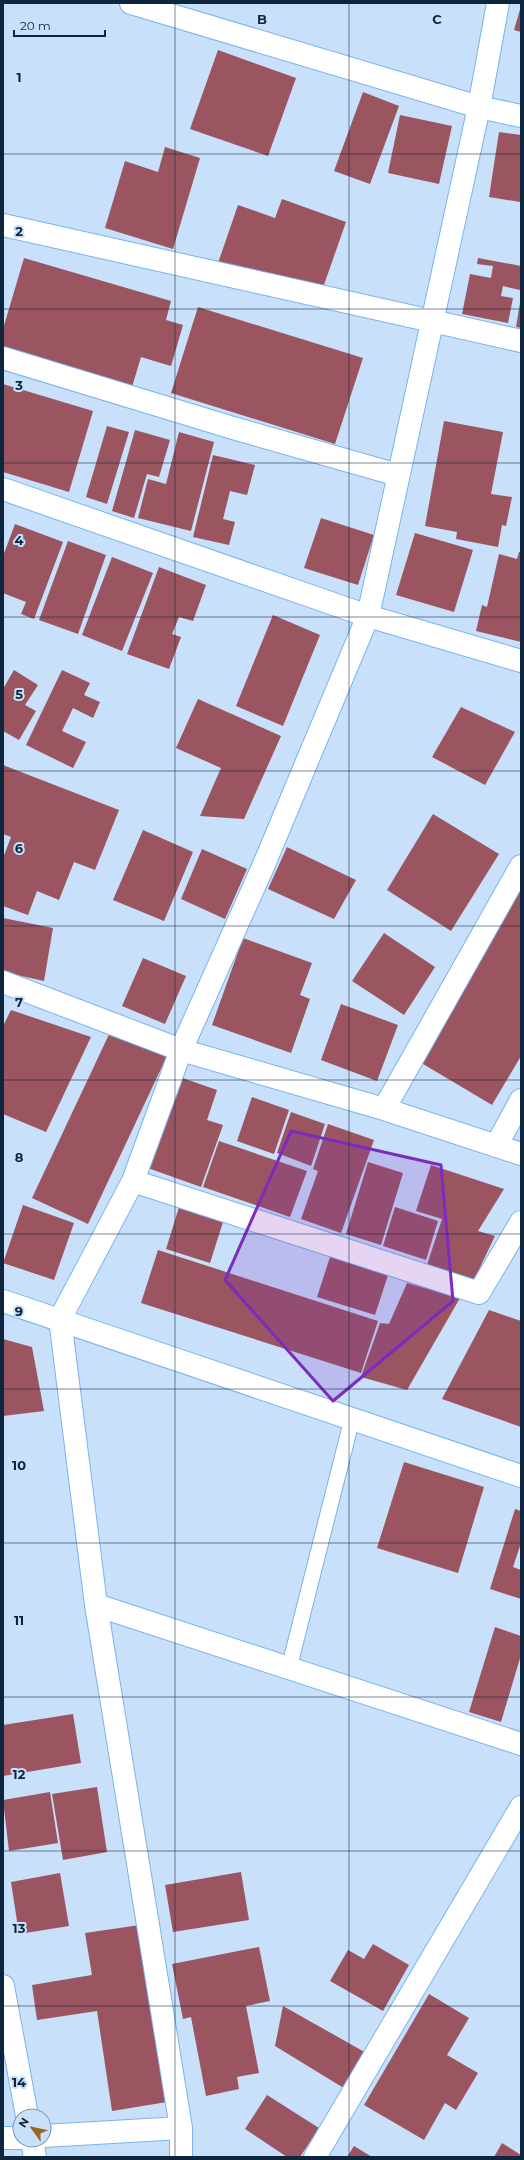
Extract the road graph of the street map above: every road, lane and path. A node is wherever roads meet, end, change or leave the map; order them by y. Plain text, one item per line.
1 (131, 3) edge
2 (498, 3) edge
3 (479, 107) junction
4 (521, 116) edge
5 (3, 225) edge
6 (431, 321) junction
7 (521, 341) edge
8 (3, 358) edge
9 (398, 475) junction
10 (3, 489) edge
11 (368, 616) junction
12 (521, 662) edge
13 (521, 866) edge
14 (3, 982) edge
15 (181, 1050) junction
16 (521, 1100) edge
17 (384, 1109) junction
18 (496, 1146) junction
19 (521, 1154) edge
20 (133, 1181) junction
21 (521, 1222) edge
22 (3, 1301) edge
23 (60, 1319) junction
24 (352, 1419) junction
25 (521, 1476) edge
26 (96, 1605) junction
27 (289, 1668) junction
28 (521, 1744) edge
29 (521, 1807) edge
30 (3, 1986) edge
31 (26, 2108) edge
32 (181, 2128) junction
33 (52, 2136) edge
34 (181, 2157) edge
35 (315, 2157) edge

1 - 3 street
2 - 3 street
3 - 4 street
3 - 6 street
5 - 6 street
6 - 7 street
6 - 9 street
8 - 9 street
9 - 11 street
10 - 11 street
11 - 12 street
11 - 15 street
13 - 17 street
14 - 15 street
15 - 17 street
15 - 20 street
16 - 18 street
17 - 18 street
18 - 19 street
20 - 21 street
20 - 23 street
22 - 23 street
23 - 24 street
23 - 26 street
24 - 25 street
24 - 27 lane
26 - 27 street
26 - 32 street
27 - 28 street
29 - 35 street
30 - 31 street
32 - 33 street
32 - 34 street

